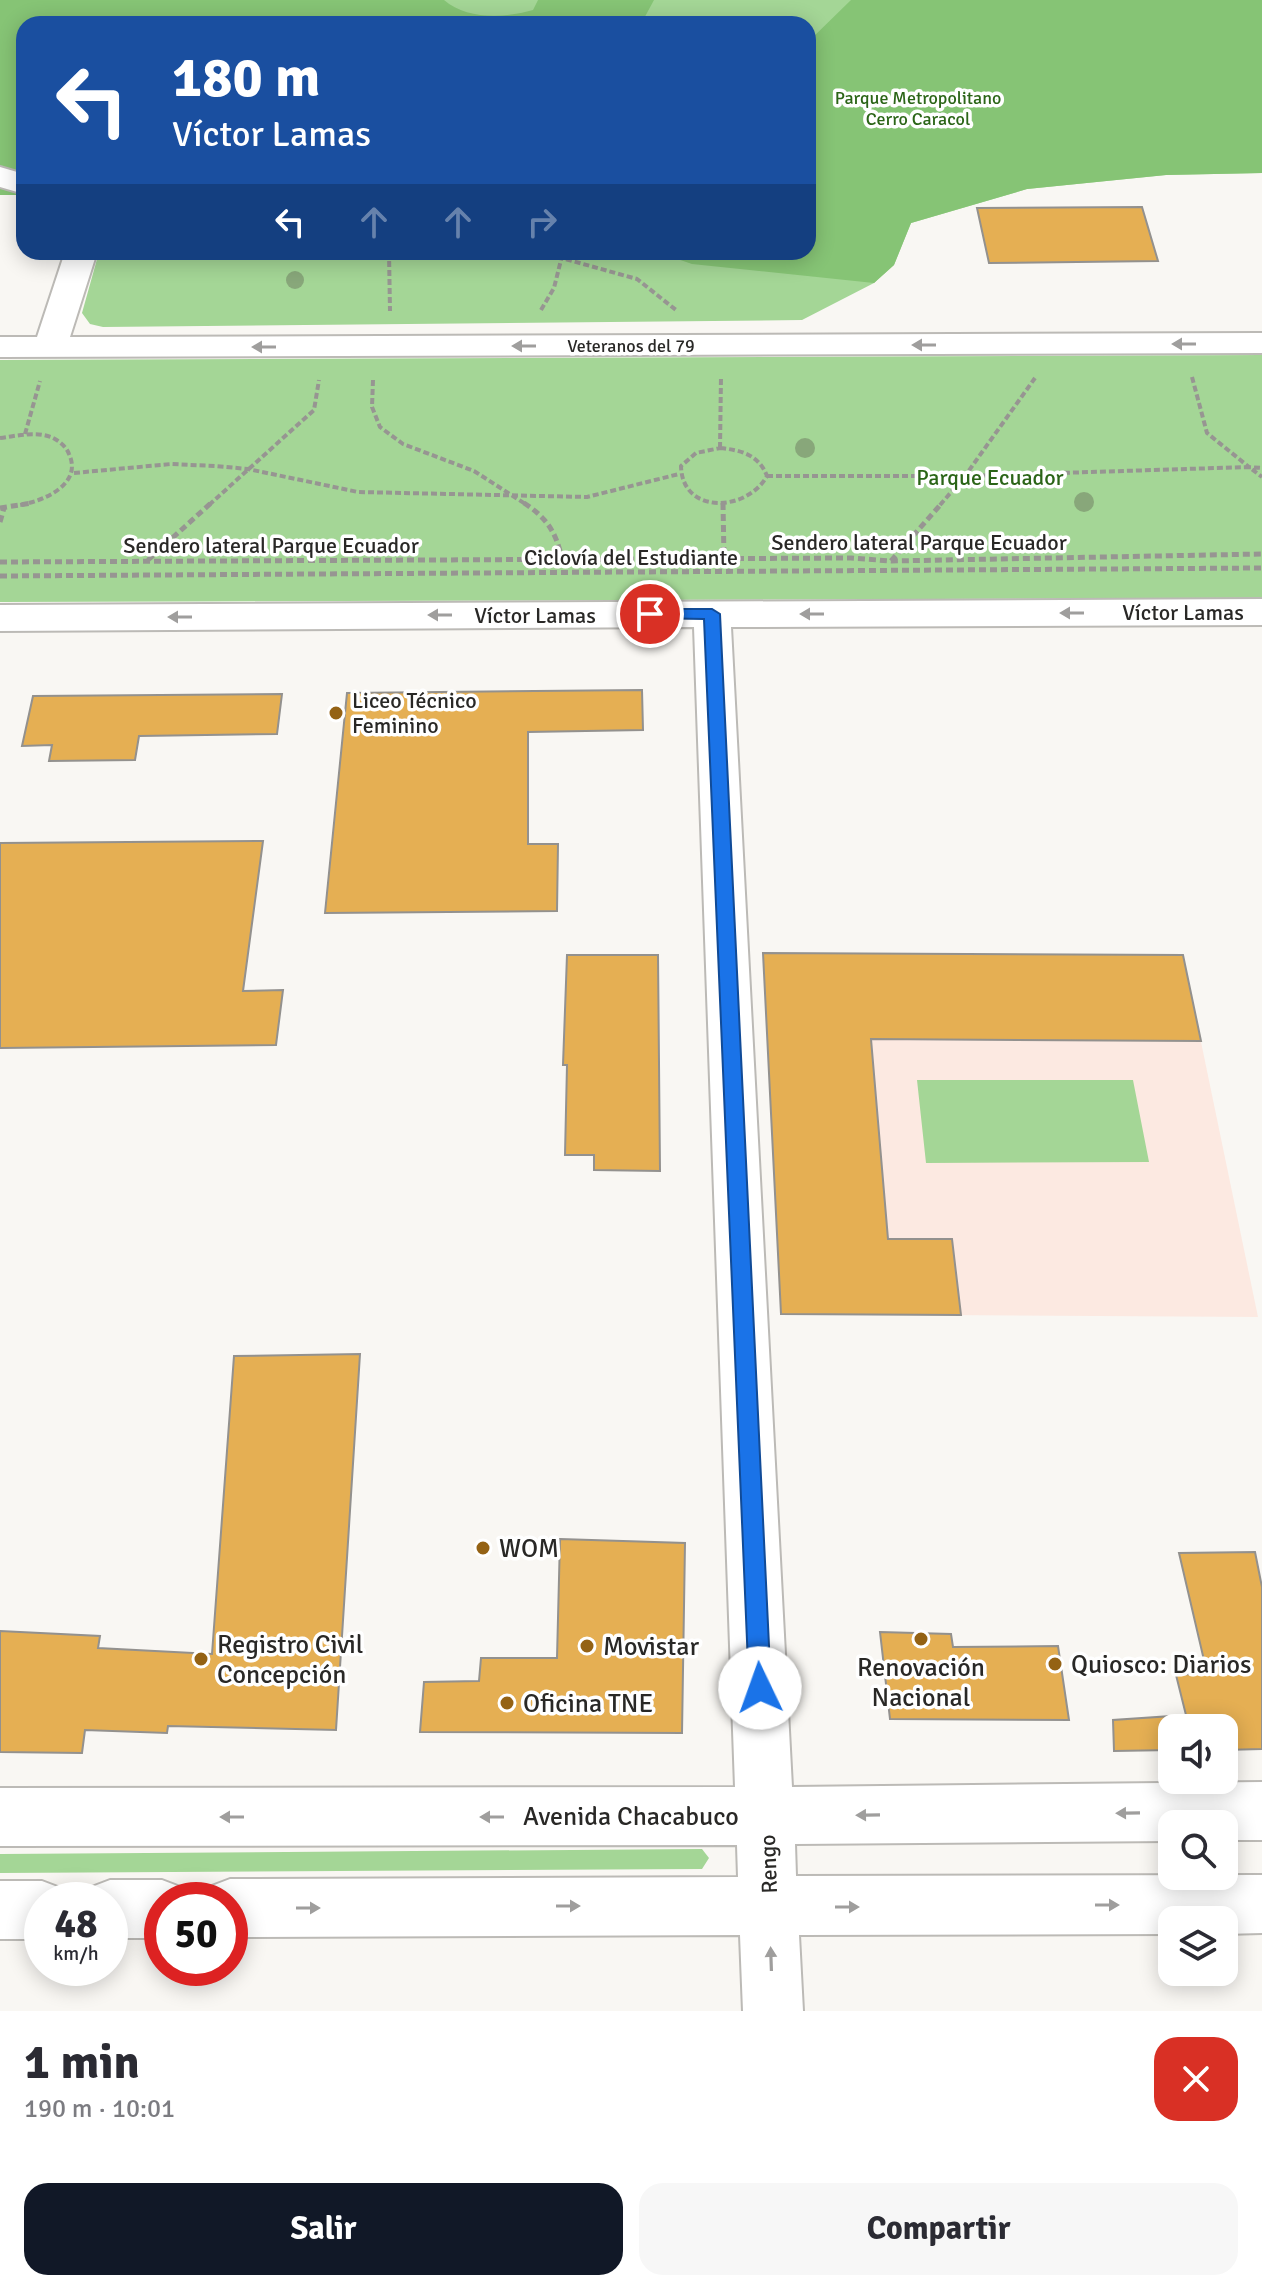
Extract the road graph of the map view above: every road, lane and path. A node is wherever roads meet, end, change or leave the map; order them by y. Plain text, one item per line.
1 (78, 260) edge
2 (389, 260) edge
3 (562, 260) edge
4 (566, 260) edge
5 (1262, 343) edge
6 (51, 346) junction
7 (505, 346) junction
8 (691, 346) junction
9 (727, 346) junction
10 (0, 347) edge
11 (391, 347) junction
12 (1038, 373) dead end
13 (1190, 373) dead end
14 (41, 378) dead end
15 (319, 379) dead end
16 (373, 379) dead end
17 (25, 434) junction
18 (0, 438) edge
19 (720, 448) junction
20 (1249, 467) junction
21 (1262, 468) edge
22 (248, 469) junction
23 (74, 473) junction
24 (679, 474) junction
25 (767, 476) junction
26 (965, 476) junction
27 (1262, 477) edge
28 (510, 496) junction
29 (723, 503) junction
30 (2, 508) edge
31 (0, 522) edge
32 (1262, 554) edge
33 (724, 558) junction
34 (562, 559) junction
35 (146, 561) junction
36 (891, 561) junction
37 (0, 562) edge
38 (1262, 568) edge
39 (0, 576) edge
40 (1262, 612) edge
41 (712, 614) junction
42 (0, 618) edge
43 (1262, 1811) edge
44 (766, 1816) junction
45 (0, 1817) edge
46 (1262, 1904) edge
47 (248, 1908) edge
48 (769, 1908) junction
49 (0, 1910) edge
50 (24, 1910) edge
51 (773, 2011) edge

1 - 6 main road
2 - 11 path
3 - 7 path
4 - 8 path
5 -> 9 main road, Veteranos del 79
6 - 10 main road, Veteranos del 79
11 -> 6 main road, Veteranos del 79
8 -> 7 main road, Veteranos del 79
7 - 11 main road, Veteranos del 79
8 - 9 main road, Veteranos del 79
9 - 19 path
12 - 26 path
13 - 20 path
14 - 17 path
15 - 22 path
16 - 28 path
17 - 18 path
17 - 23 path
19 - 24 path
19 - 25 path
20 - 21 path
20 - 26 path
20 - 27 path
22 - 23 path
22 - 28 path
22 - 35 path
23 - 30 path
24 - 28 path
24 - 29 path
25 - 26 path
25 - 29 path
26 - 36 path
28 - 34 path
29 - 33 path
30 - 31 path
32 - 36 path, Sendero lateral Parque Ecuador
33 - 34 path, Sendero lateral Parque Ecuador
33 - 36 path, Sendero lateral Parque Ecuador
34 - 35 path, Sendero lateral Parque Ecuador
35 - 37 path, Sendero lateral Parque Ecuador
38 - 39 path, Ciclovía del Estudiante
40 -> 41 main road, Víctor Lamas
41 -> 42 main road, Víctor Lamas
41 - 44 main road, Rengo
43 -> 44 main road, Avenida Chacabuco
44 -> 45 main road, Avenida Chacabuco
44 - 48 main road, Rengo
48 -> 46 main road
47 -> 48 main road
51 -> 48 main road, Rengo
49 - 50 main road

